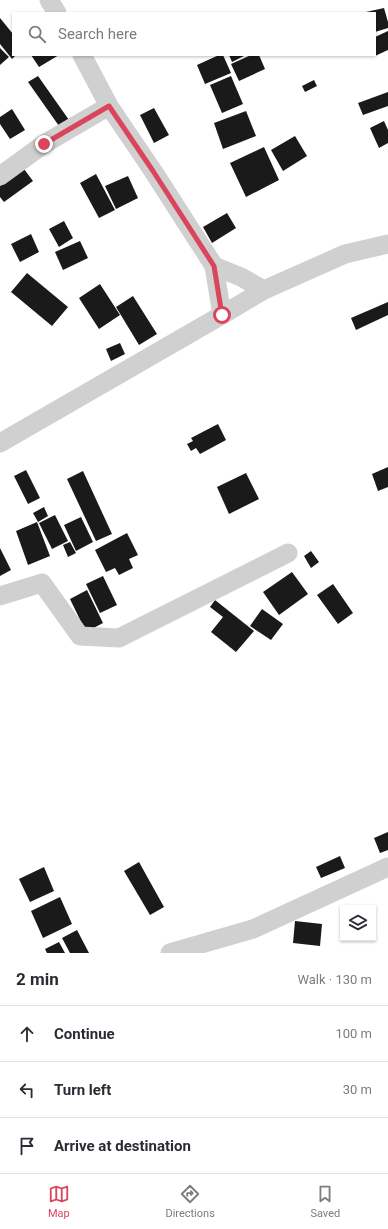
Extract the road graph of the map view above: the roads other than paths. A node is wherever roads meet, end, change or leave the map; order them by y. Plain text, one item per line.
1 (49, 0) edge
2 (56, 12) edge
3 (83, 56) edge
4 (109, 106) junction
5 (0, 176) edge
6 (388, 244) edge
7 (214, 266) junction
8 (264, 290) junction
9 (222, 315) junction
10 (0, 443) edge
11 (288, 553) dead end
12 (0, 596) edge
13 (388, 867) edge
14 (170, 953) edge

1 - 2 street
3 - 4 street
4 - 5 street
4 - 7 street
6 - 8 street
7 - 8 street
7 - 9 street
8 - 9 street
9 - 10 street
11 - 12 street
13 - 14 street

